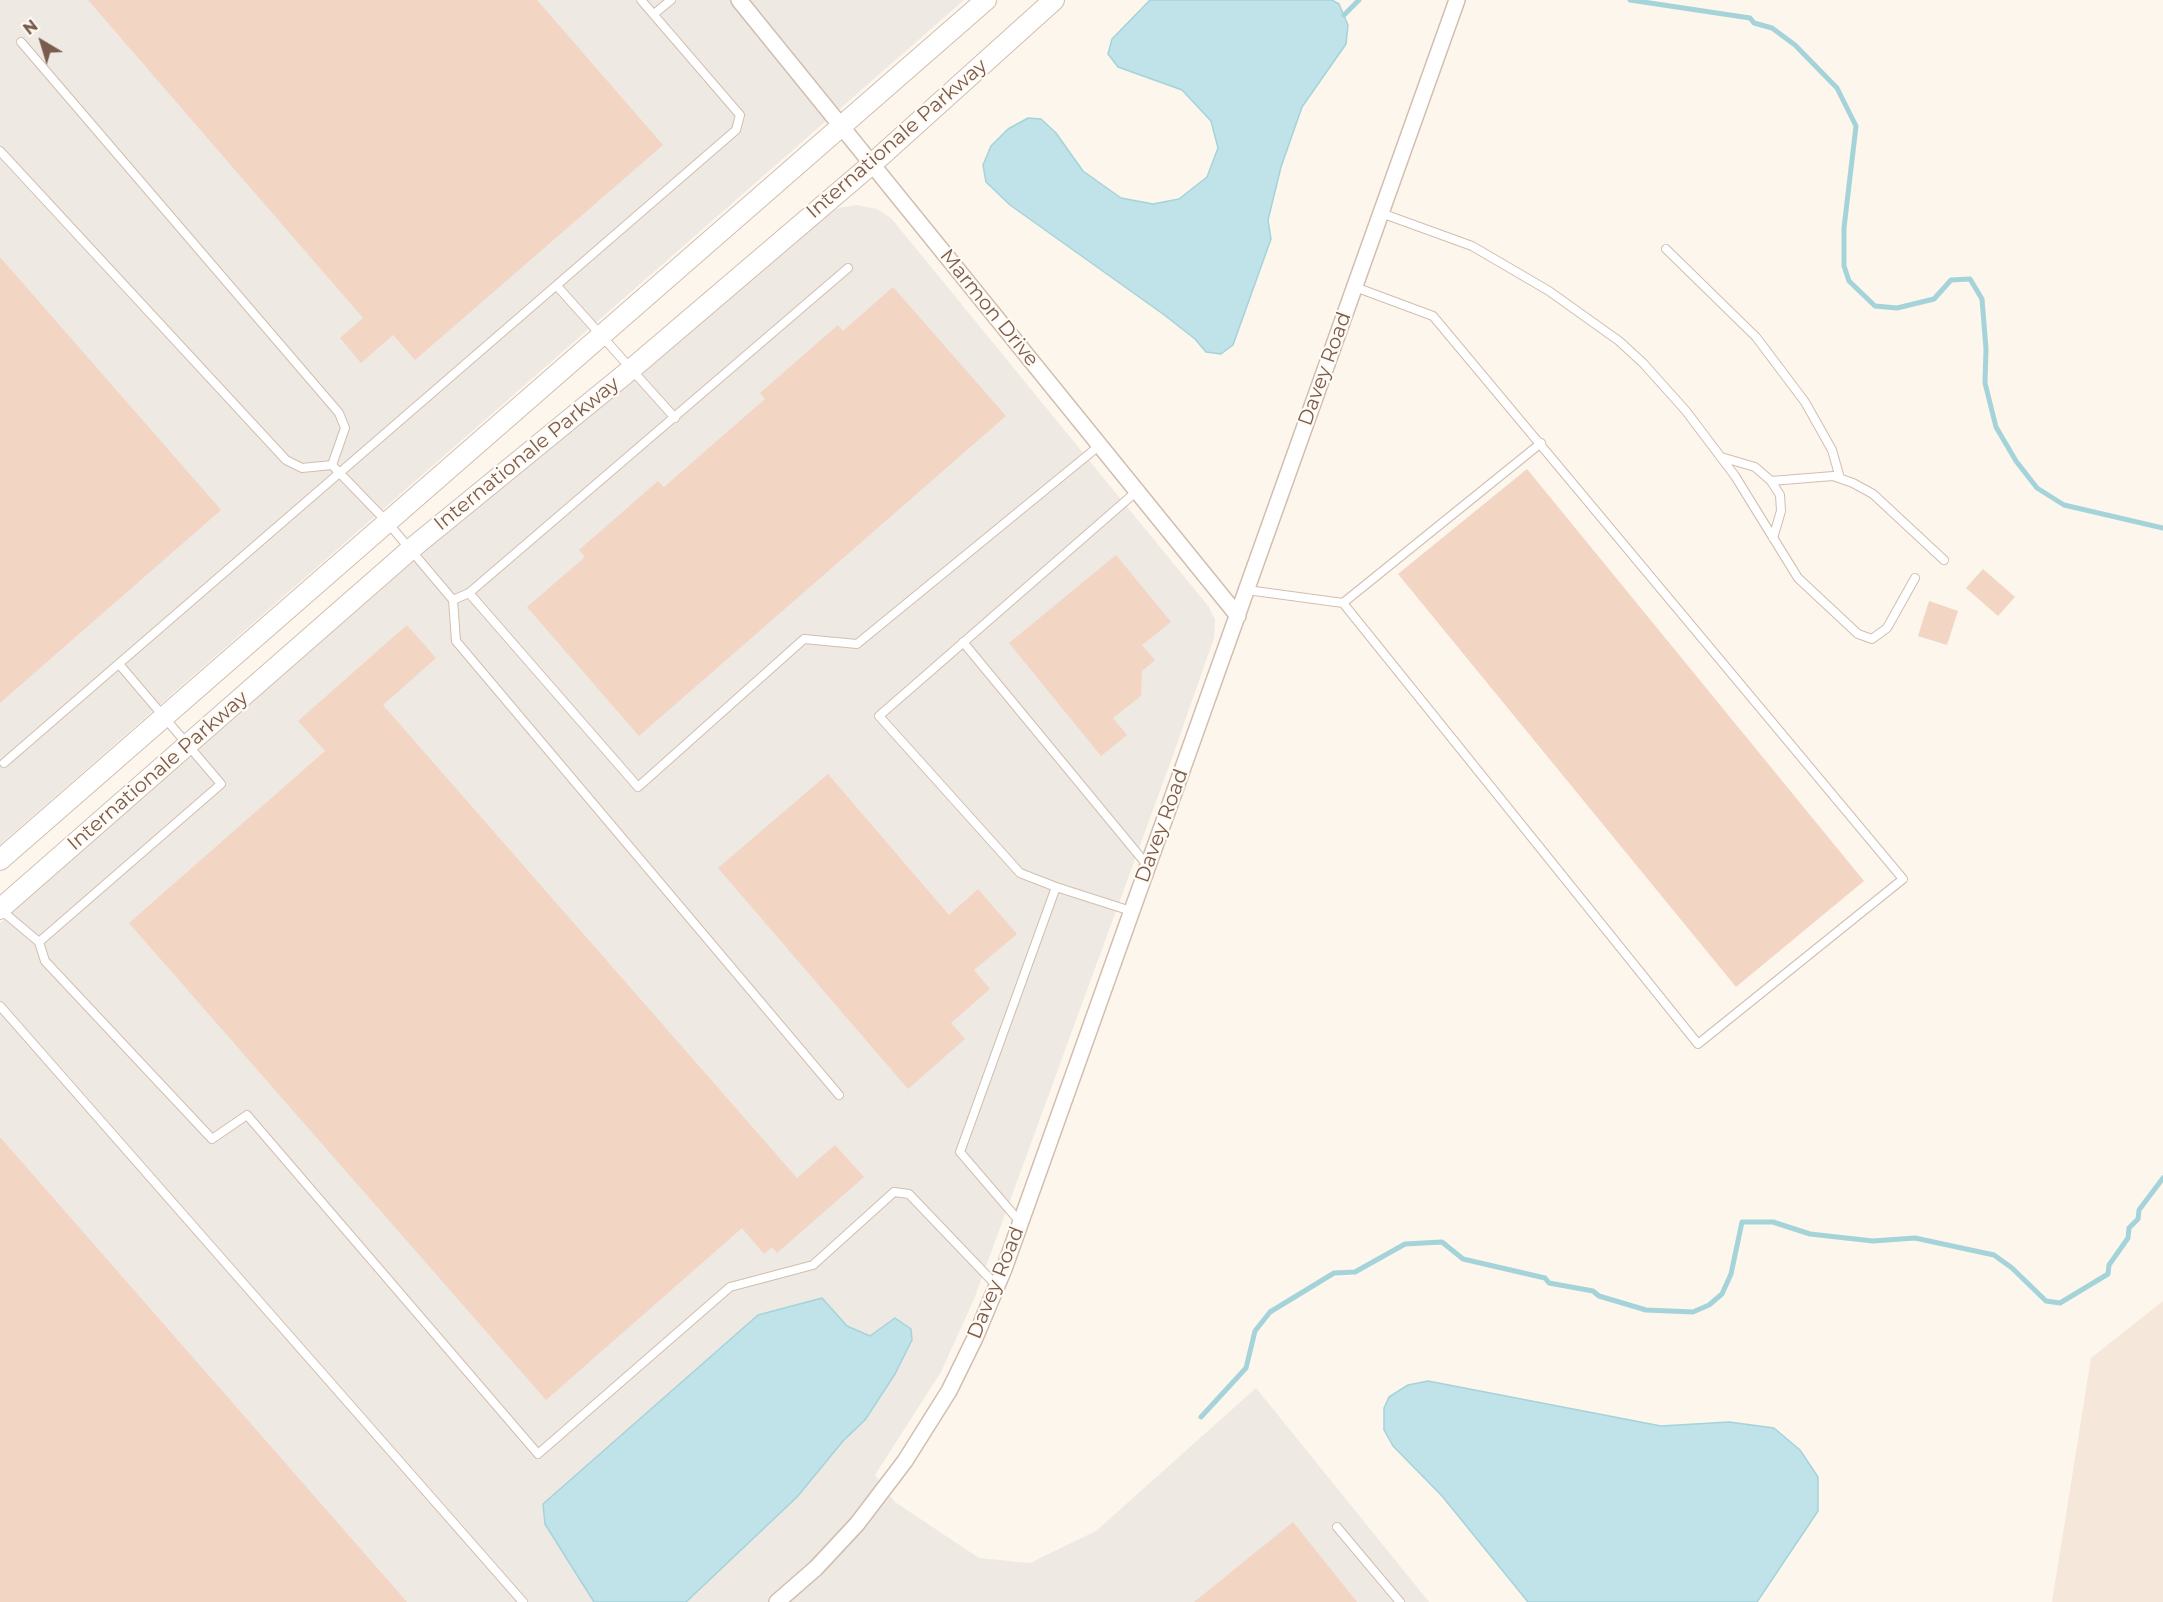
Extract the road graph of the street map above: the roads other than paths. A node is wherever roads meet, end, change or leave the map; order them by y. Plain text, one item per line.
1 (641, 0) edge
2 (671, 0) edge
3 (739, 0) edge
4 (987, 0) edge
5 (1054, 0) edge
6 (1457, 0) edge
7 (654, 14) junction
8 (21, 42) dead end
9 (843, 126) junction
10 (0, 151) edge
11 (873, 163) junction
12 (1381, 213) junction
13 (1666, 249) dead end
14 (848, 268) dead end
15 (557, 286) junction
16 (1355, 286) junction
17 (601, 337) junction
18 (632, 369) junction
19 (675, 418) junction
20 (1541, 443) junction
21 (1100, 445) junction
22 (1721, 457) junction
23 (332, 465) junction
24 (341, 474) junction
25 (1840, 478) junction
26 (1771, 481) junction
27 (1137, 491) junction
28 (388, 523) junction
29 (1773, 538) junction
30 (411, 549) junction
31 (1944, 560) dead end
32 (1915, 578) dead end
33 (1247, 590) junction
34 (469, 593) junction
35 (453, 600) junction
36 (1344, 603) junction
37 (1238, 616) junction
38 (963, 642) junction
39 (119, 664) junction
40 (164, 717) junction
41 (188, 745) junction
42 (4, 763) dead end
43 (0, 860) edge
44 (1148, 865) junction
45 (1056, 887) junction
46 (0, 909) edge
47 (1131, 911) junction
48 (39, 942) junction
49 (0, 1006) edge
50 (839, 1095) dead end
51 (1020, 1222) junction
52 (997, 1286) junction
53 (1337, 1527) dead end
54 (523, 1602) edge
55 (777, 1602) edge
56 (1400, 1602) edge

1 - 7 lane
2 - 7 lane
3 - 9 street, Marmon Drive
4 - 9 street, Internationale Parkway
5 - 11 street, Internationale Parkway
6 - 12 street, Davey Road
7 - 15 lane
8 - 23 lane
9 - 11 street, Marmon Drive
9 - 17 street, Internationale Parkway
10 - 23 lane
11 - 18 street, Internationale Parkway
11 - 21 street, Marmon Drive
12 - 16 street, Davey Road
12 - 22 lane
13 - 25 lane
14 - 19 lane
15 - 17 lane
15 - 24 lane
16 - 20 lane
16 - 33 street, Davey Road
17 - 18 lane
17 - 28 street, Internationale Parkway
18 - 19 lane
18 - 30 street, Internationale Parkway
19 - 34 lane
20 - 36 lane
20 - 36 lane
21 - 27 street, Marmon Drive
21 - 34 lane
22 - 26 lane
22 - 29 lane
23 - 24 lane
24 - 28 lane
24 - 39 lane
25 - 26 lane
25 - 31 lane
26 - 29 lane
27 - 37 street, Marmon Drive
27 - 38 lane
28 - 30 lane
28 - 40 street, Internationale Parkway
29 - 32 lane
30 - 35 lane
30 - 41 street, Internationale Parkway
33 - 36 lane
33 - 37 street, Davey Road
34 - 35 lane
35 - 50 lane
37 - 44 street, Davey Road
38 - 44 lane
38 - 45 lane
39 - 40 lane
39 - 42 lane
40 - 41 lane
40 - 43 street, Internationale Parkway
41 - 46 street, Internationale Parkway
41 - 48 lane
44 - 47 street, Davey Road
45 - 47 lane
45 - 51 lane
46 - 48 lane
47 - 51 street, Davey Road
48 - 52 lane
49 - 54 lane
51 - 52 street, Davey Road
52 - 55 street, Davey Road
53 - 56 lane

